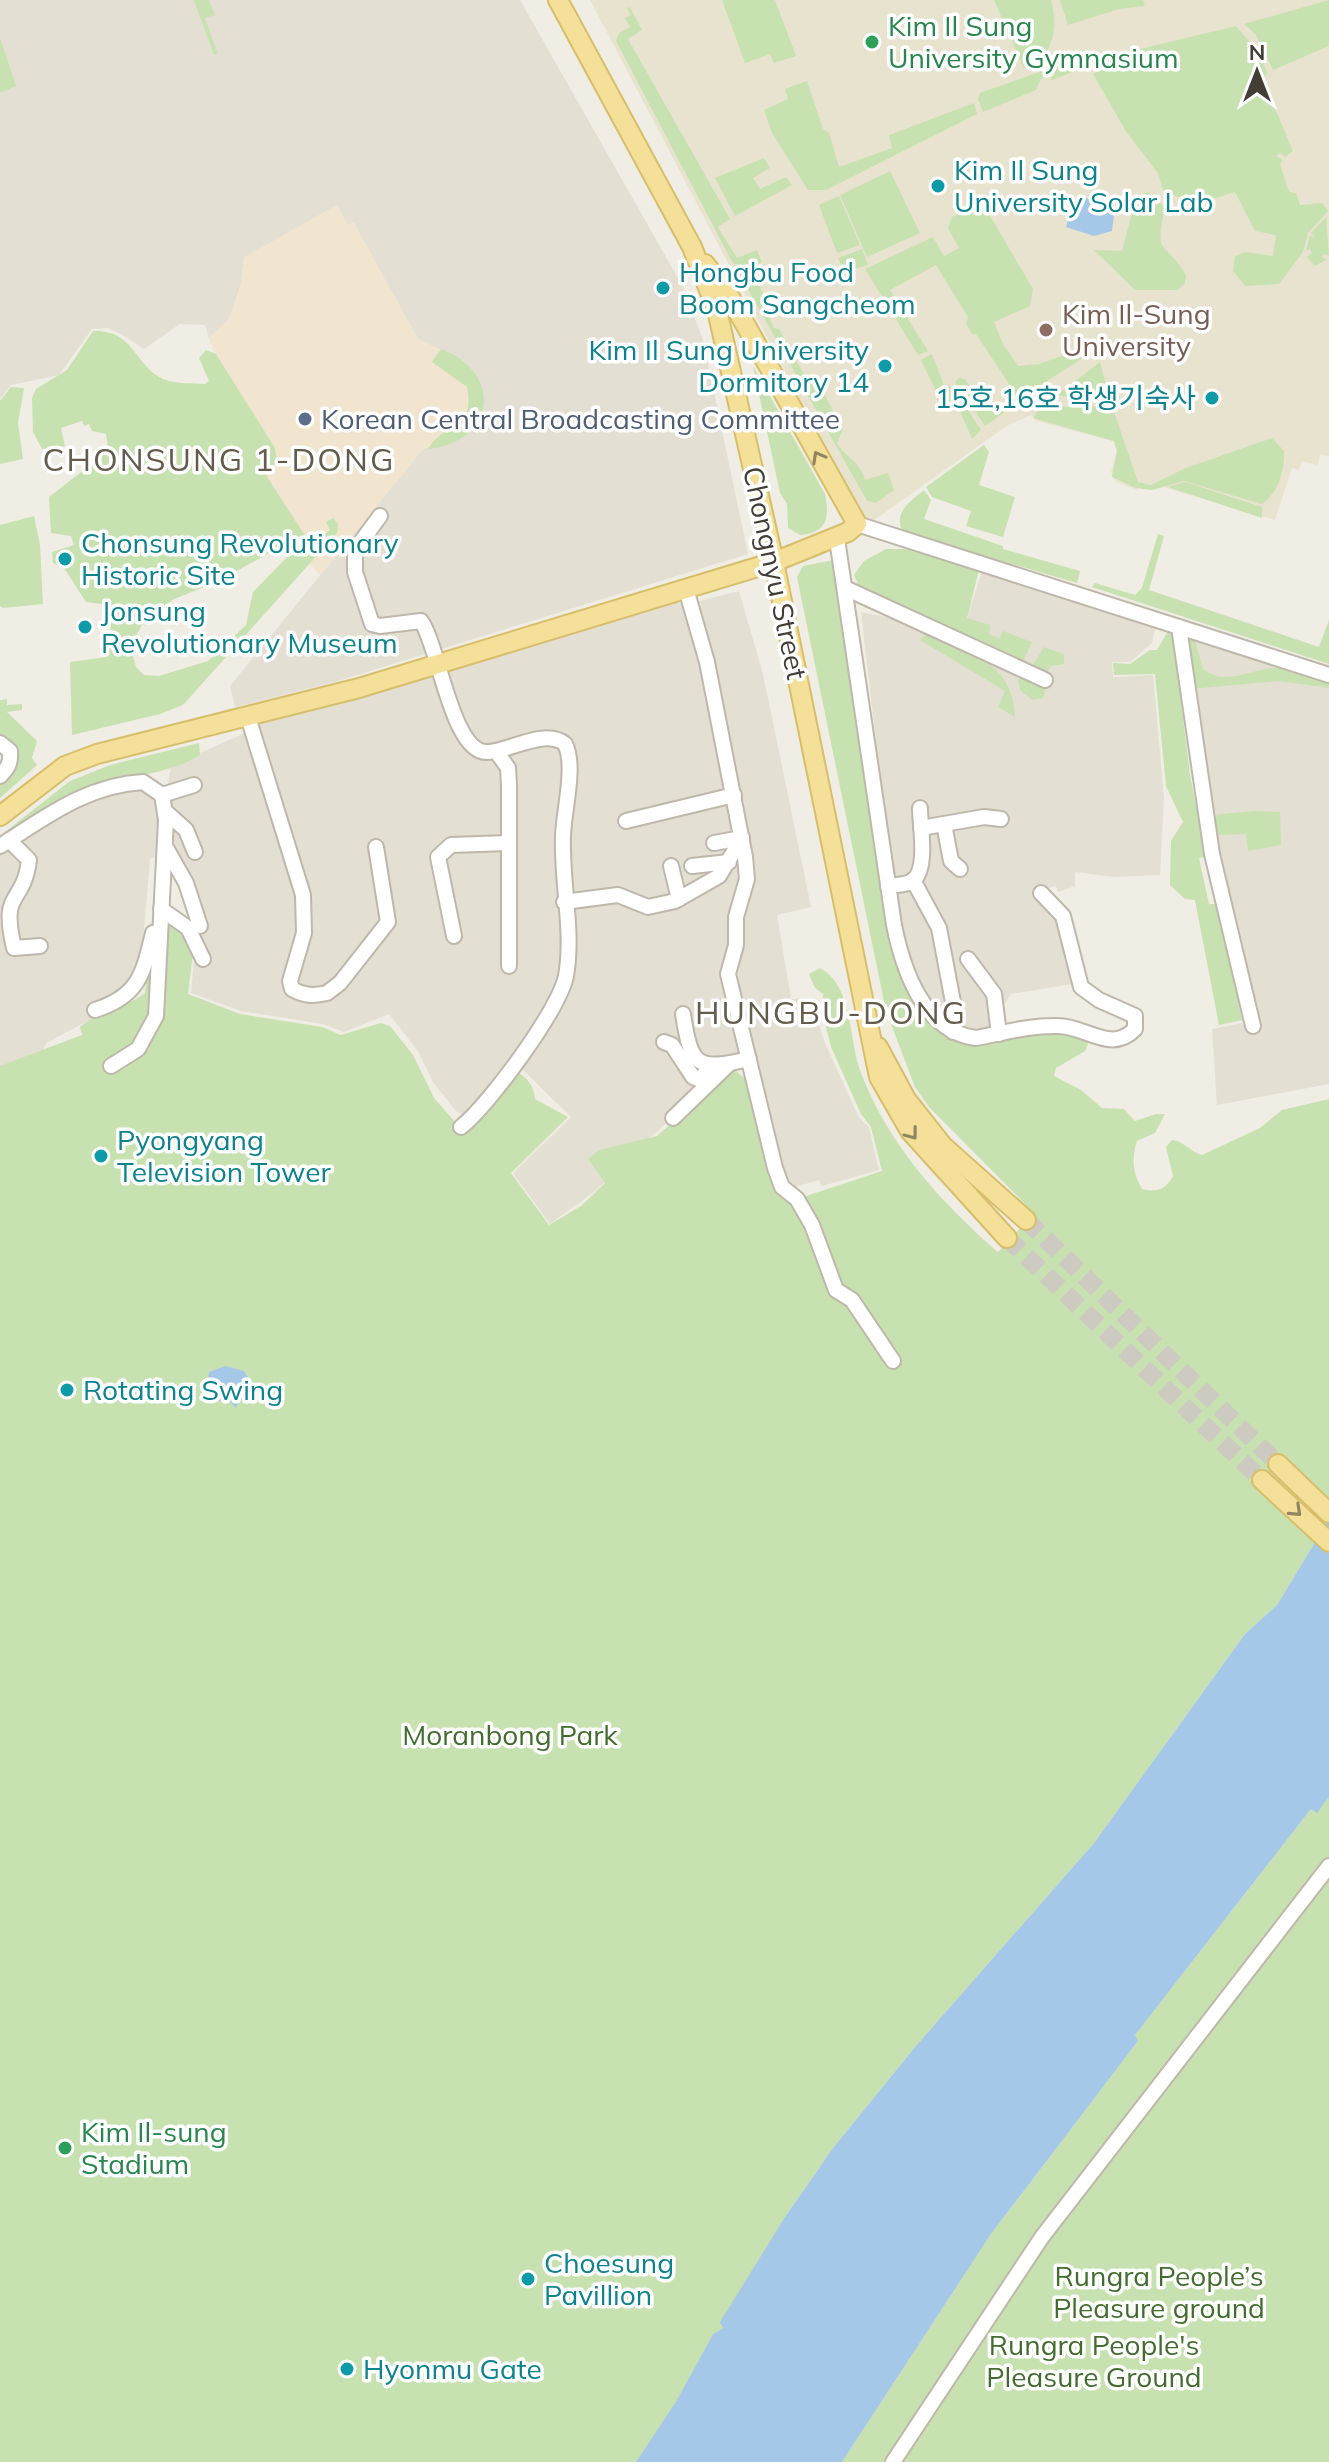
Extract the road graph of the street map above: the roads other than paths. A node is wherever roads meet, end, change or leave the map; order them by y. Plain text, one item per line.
1 (558, 0) edge
2 (692, 247) junction
3 (380, 516) dead end
4 (857, 524) junction
5 (837, 539) junction
6 (774, 562) junction
7 (845, 588) junction
8 (686, 589) junction
9 (1179, 627) junction
10 (438, 664) junction
11 (1329, 675) edge
12 (1045, 680) dead end
13 (248, 717) junction
14 (0, 743) edge
15 (496, 751) junction
16 (0, 776) edge
17 (194, 785) dead end
18 (162, 795) junction
19 (734, 795) junction
20 (920, 808) dead end
21 (166, 812) junction
22 (0, 816) edge
23 (1001, 819) dead end
24 (626, 821) dead end
25 (944, 824) junction
26 (921, 828) junction
27 (742, 838) junction
28 (5, 843) edge
29 (508, 843) junction
30 (714, 843) dead end
31 (165, 845) junction
32 (376, 847) dead end
33 (195, 852) dead end
34 (729, 862) junction
35 (671, 866) dead end
36 (692, 866) dead end
37 (960, 869) dead end
38 (913, 880) junction
39 (888, 886) junction
40 (1041, 893) dead end
41 (679, 899) junction
42 (564, 902) junction
43 (161, 916) junction
44 (200, 926) dead end
45 (454, 936) dead end
46 (40, 946) dead end
47 (203, 959) dead end
48 (968, 959) dead end
49 (509, 966) dead end
50 (95, 1010) dead end
51 (683, 1014) dead end
52 (1253, 1026) dead end
53 (953, 1032) junction
54 (999, 1034) junction
55 (872, 1037) junction
56 (664, 1042) dead end
57 (749, 1059) junction
58 (722, 1065) junction
59 (111, 1066) dead end
60 (673, 1118) dead end
61 (461, 1127) dead end
62 (1026, 1220) tunnel mouth
63 (1007, 1238) tunnel mouth
64 (893, 1361) dead end
65 (1278, 1464) tunnel mouth
66 (1262, 1480) tunnel mouth
67 (1329, 1513) edge
68 (1329, 1542) edge
69 (1329, 1866) edge
70 (893, 2462) edge

1 - 2 main road, Chongnyu Street
4 -> 2 main road
2 - 6 main road, Chongnyu Street
3 - 10 street
4 - 5 main road
4 - 9 street
5 - 6 main road
5 - 7 street
6 - 8 main road
6 - 55 main road, Chongnyu Street
7 - 12 street
7 - 39 street
8 - 10 main road
8 - 19 street
9 - 11 street
9 - 52 street
10 - 13 main road
10 - 15 street
13 - 22 main road
13 - 32 street
14 - 16 street
15 - 29 street
15 - 42 street
17 - 18 street
18 - 21 street
18 - 28 street
19 - 24 street
19 - 27 street
20 - 26 street
21 - 31 street
21 - 33 street
23 - 25 street
25 - 26 street
25 - 37 street
26 - 38 street
27 - 30 street
27 - 34 street
27 - 57 street
28 - 46 street
29 - 45 street
29 - 49 street
31 - 43 street
31 - 44 street
34 - 36 street
34 - 41 street
35 - 41 street
38 - 39 street
38 - 53 street
39 - 53 street
40 - 54 street
41 - 42 street
42 - 61 street
43 - 47 street
43 - 50 street
43 - 59 street
48 - 54 street
51 - 58 street
53 - 54 street
55 - 62 main road, Chongnyu Street
55 -> 63 main road, Chongnyu Street
56 - 58 street
57 - 58 street
57 - 64 street
58 - 60 street
65 - 67 main road
66 -> 68 main road
69 - 70 street

